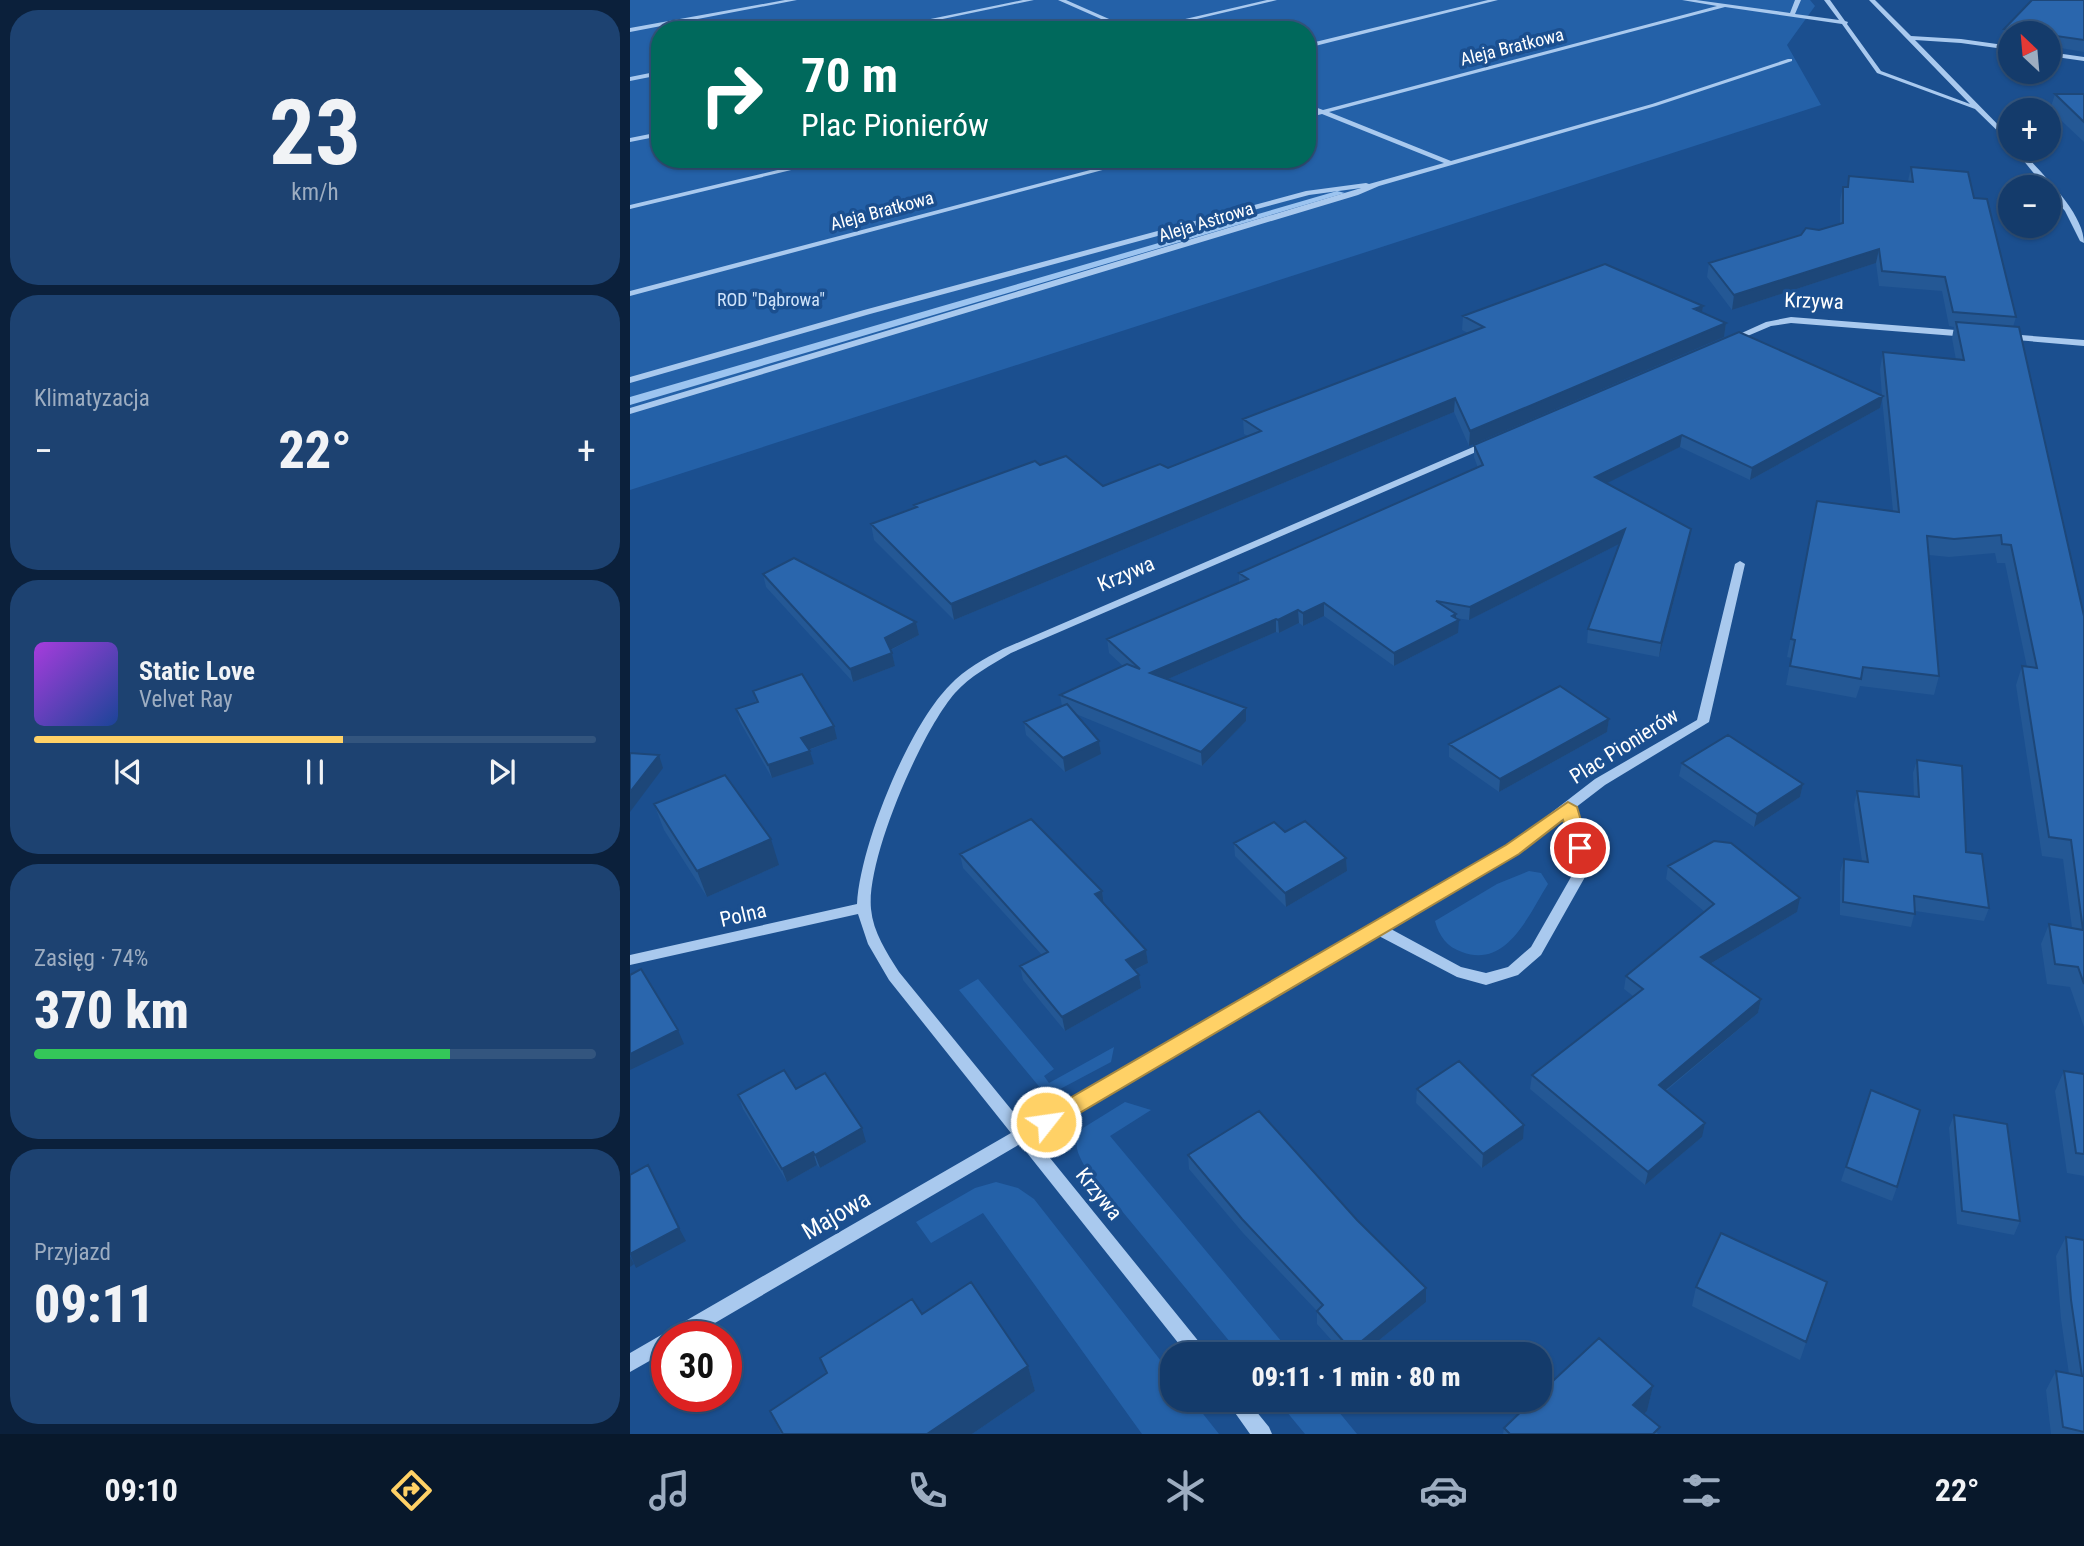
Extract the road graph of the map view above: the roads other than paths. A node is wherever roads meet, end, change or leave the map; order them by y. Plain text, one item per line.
1 (794, 0) edge
2 (1031, 0) edge
3 (1061, 0) edge
4 (1274, 0) edge
5 (1495, 0) edge
6 (1685, 0) edge
7 (1798, 0) edge
8 (1827, 0) edge
9 (1872, 0) edge
10 (1723, 6) junction
11 (1791, 16) junction
12 (679, 21) edge
13 (925, 21) edge
14 (1110, 21) edge
15 (1181, 21) edge
16 (1846, 23) junction
17 (651, 26) edge
18 (630, 30) edge
19 (1908, 38) junction
20 (1316, 44) edge
21 (1998, 46) edge
22 (2062, 56) edge
23 (2084, 59) edge
24 (1790, 60) dead end
25 (651, 75) edge
26 (630, 79) edge
27 (1978, 109) junction
28 (1316, 110) edge
29 (1321, 112) junction
30 (1316, 113) edge
31 (1998, 129) edge
32 (651, 136) edge
33 (630, 140) edge
34 (2027, 161) edge
35 (1451, 163) junction
36 (796, 168) edge
37 (1108, 168) edge
38 (1376, 184) junction
39 (630, 207) edge
40 (2084, 241) edge
41 (630, 294) edge
42 (2084, 343) edge
43 (1710, 349) edge
44 (630, 380) edge
45 (630, 411) edge
46 (1505, 436) edge
47 (1740, 564) dead end
48 (1568, 807) junction
49 (864, 908) junction
50 (1379, 929) junction
51 (630, 960) edge
52 (1023, 1136) junction
53 (702, 1321) edge
54 (1188, 1342) edge
55 (651, 1351) edge
56 (630, 1363) edge
57 (1245, 1412) edge
58 (1262, 1434) edge

1 - 12 street
2 - 13 street
3 - 14 street
4 - 15 street
5 - 20 street
6 - 10 street
7 - 11 street
8 - 16 street
9 - 19 street
10 - 11 street
10 - 29 street, Aleja Bratkowa
11 - 16 street
16 - 27 street
17 - 18 street
19 - 21 street
19 - 27 street
22 - 23 street
24 - 35 street, Aleja Astrowa
25 - 26 street
27 - 31 street
28 - 29 street
29 - 30 street, Aleja Bratkowa
29 - 35 street
32 - 33 street
34 - 40 street
35 - 38 street, Aleja Astrowa
36 - 39 street
37 - 41 street, Aleja Bratkowa
38 - 44 street
38 - 45 street, Aleja Astrowa
42 - 43 street, Krzywa
46 - 49 street, Krzywa
47 - 48 street, Plac Pionierów
48 - 50 street, Plac Pionierów
48 - 50 street, Plac Pionierów
49 - 51 street, Polna
49 - 52 street, Krzywa
50 - 52 street, Plac Pionierów
52 - 53 street, Majowa
52 - 54 street, Krzywa
55 - 56 street
57 - 58 street

